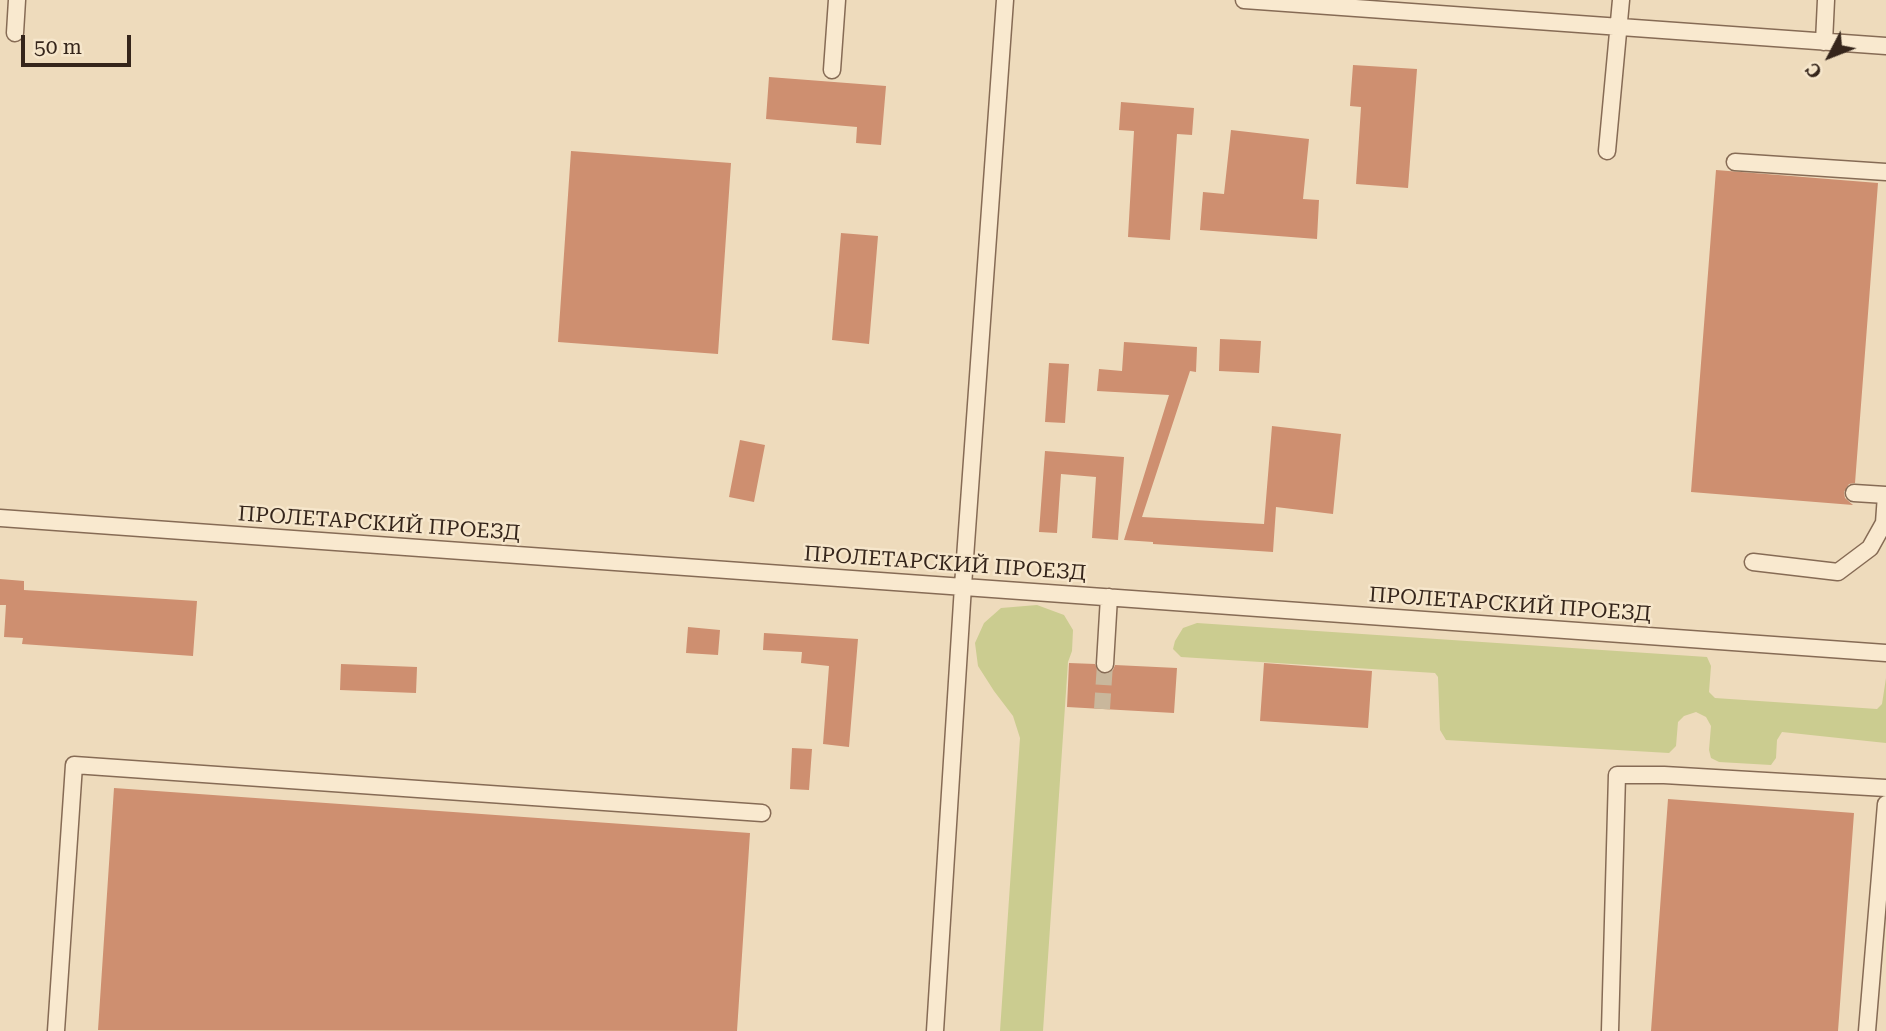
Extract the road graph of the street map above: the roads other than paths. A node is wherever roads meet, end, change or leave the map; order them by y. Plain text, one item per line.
1 (17, 0) edge
2 (837, 0) edge
3 (1005, 0) edge
4 (1244, 0) edge
5 (1621, 0) edge
6 (1826, 0) edge
7 (1389, 5) edge
8 (1619, 27) junction
9 (15, 33) dead end
10 (1824, 42) junction
11 (1886, 46) edge
12 (832, 69) dead end
13 (1607, 151) dead end
14 (1735, 162) dead end
15 (1886, 172) edge
16 (1854, 493) dead end
17 (1886, 495) edge
18 (0, 518) edge
19 (1753, 562) dead end
20 (963, 586) junction
21 (1109, 597) junction
22 (1886, 653) edge
23 (1105, 664) tunnel mouth
24 (1886, 788) edge
25 (1886, 804) edge
26 (762, 814) dead end
27 (56, 1031) edge
28 (935, 1031) edge
29 (1610, 1031) edge
30 (1867, 1031) edge

1 - 9 street
2 - 12 street
3 - 20 street
4 - 7 street
5 - 8 street
6 - 10 street
7 - 8 street
8 - 10 street
8 - 13 street
10 - 11 street
14 - 15 street
16 - 17 street
17 - 19 street
18 - 20 street, ПРОЛЕТАРСКИЙ ПРОЕЗД
20 - 21 street, ПРОЛЕТАРСКИЙ ПРОЕЗД
20 - 28 street
21 - 22 street, ПРОЛЕТАРСКИЙ ПРОЕЗД
21 - 23 street
24 - 29 street
25 - 30 street
26 - 27 street

